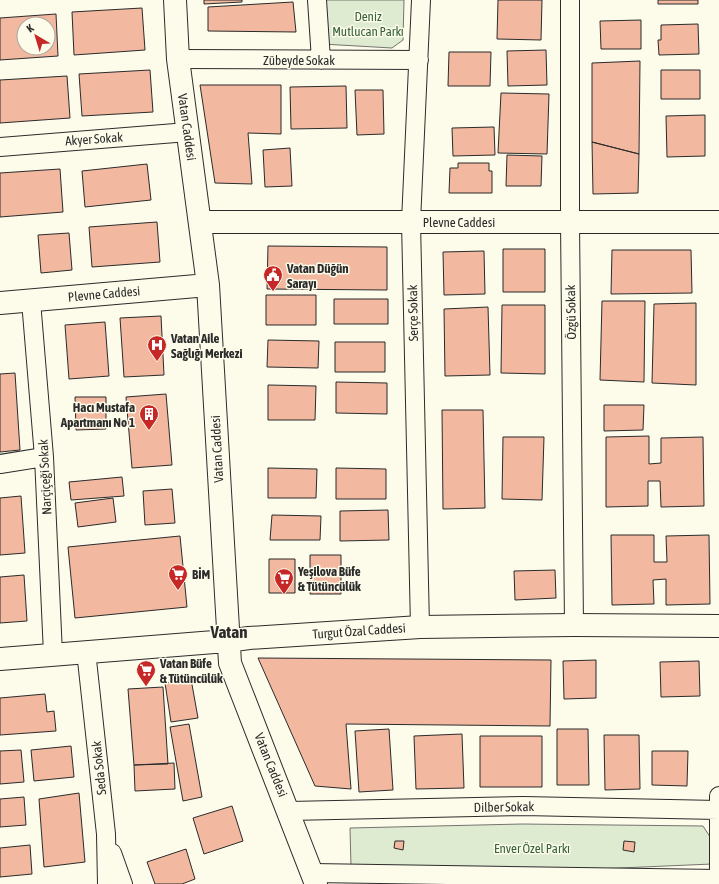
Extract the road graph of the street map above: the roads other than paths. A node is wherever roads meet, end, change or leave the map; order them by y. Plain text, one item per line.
1 (174, 0) edge
2 (317, 0) edge
3 (421, 0) edge
4 (570, 0) edge
5 (178, 59) junction
6 (321, 60) junction
7 (420, 60) junction
8 (188, 132) junction
9 (0, 147) edge
10 (200, 222) junction
11 (410, 222) junction
12 (570, 222) junction
13 (719, 222) edge
14 (208, 285) junction
15 (31, 301) junction
16 (0, 303) edge
17 (44, 457) junction
18 (0, 464) edge
19 (574, 625) junction
20 (719, 626) edge
21 (420, 627) junction
22 (228, 642) junction
23 (86, 651) junction
24 (53, 654) junction
25 (0, 659) edge
26 (719, 803) edge
27 (289, 811) junction
28 (106, 834) junction
29 (314, 879) edge
30 (719, 879) edge
31 (107, 884) edge
32 (123, 884) edge
33 (719, 884) edge

1 - 5 street, Vatan Caddesi
2 - 6 street
3 - 7 street, Serçe Sokak
4 - 12 street, Özgü Sokak
5 - 6 street, Zübeyde Sokak
5 - 8 street, Vatan Caddesi
6 - 7 street, Zübeyde Sokak
7 - 11 street, Serçe Sokak
8 - 9 street, Akyer Sokak
8 - 10 street, Vatan Caddesi
10 - 11 street, Plevne Caddesi
10 - 14 street, Vatan Caddesi
11 - 12 street, Plevne Caddesi
11 - 21 street, Serçe Sokak
12 - 13 street, Plevne Caddesi
12 - 19 street, Özgü Sokak
14 - 15 street, Plevne Caddesi
14 - 22 street, Vatan Caddesi
15 - 16 street, Plevne Caddesi
15 - 17 street, Narçiçeği Sokak
17 - 18 street
17 - 24 street, Narçiçeği Sokak
19 - 20 street, Turgut Özal Caddesi
19 - 21 street, Turgut Özal Caddesi
21 - 22 street, Turgut Özal Caddesi
22 - 23 street, Turgut Özal Caddesi
22 - 27 street, Vatan Caddesi
23 - 24 street, Turgut Özal Caddesi
23 - 28 street, Seda Sokak
24 - 25 street, Turgut Özal Caddesi
26 - 27 street, Dilber Sokak
26 - 30 street
27 - 29 street, Vatan Caddesi
28 - 31 street, Seda Sokak
28 - 32 street
29 - 30 street
30 - 33 street

